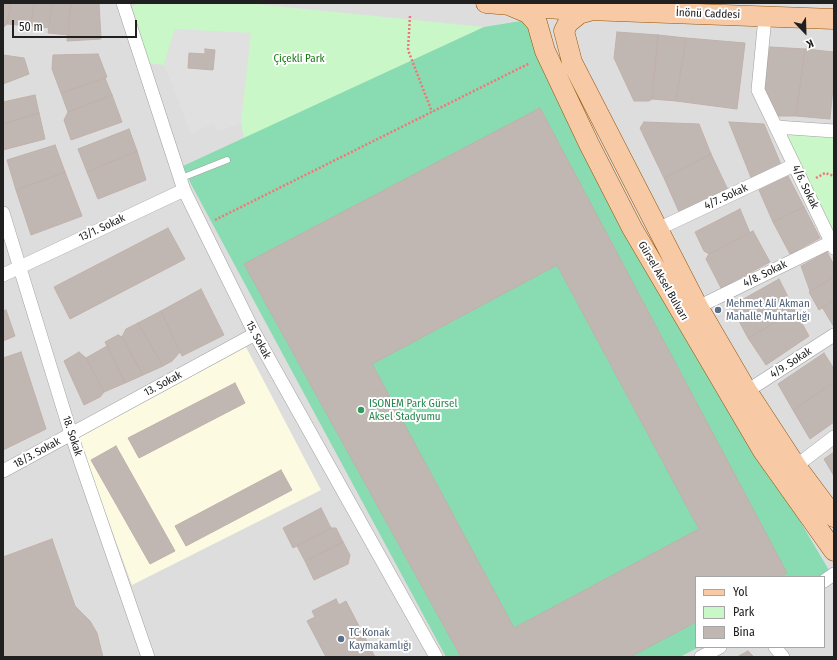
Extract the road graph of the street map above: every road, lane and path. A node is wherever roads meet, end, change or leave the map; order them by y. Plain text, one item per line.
1 (123, 3) edge
2 (486, 3) edge
3 (551, 5) edge
4 (511, 6) junction
5 (593, 10) junction
6 (410, 16) dead end
7 (765, 17) junction
8 (834, 20) edge
9 (539, 28) junction
10 (564, 31) junction
11 (547, 54) junction
12 (432, 112) junction
13 (776, 127) junction
14 (834, 131) edge
15 (226, 160) dead end
16 (794, 165) junction
17 (834, 176) edge
18 (181, 184) junction
19 (803, 184) junction
20 (3, 213) edge
21 (202, 227) junction
22 (658, 229) junction
23 (833, 245) edge
24 (20, 266) junction
25 (3, 275) edge
26 (698, 307) junction
27 (255, 334) junction
28 (834, 335) edge
29 (747, 391) junction
30 (71, 434) junction
31 (834, 437) edge
32 (796, 466) junction
33 (3, 471) edge
34 (834, 517) edge
35 (834, 551) edge
36 (834, 574) edge
37 (825, 580) edge
38 (718, 648) edge
39 (776, 648) edge
40 (148, 657) edge
41 (436, 657) edge
42 (701, 657) edge
43 (783, 657) edge

1 - 18 street, 15. Sokak
2 - 4 main road, İnönü Caddesi
3 - 4 main road, İnönü Caddesi
3 - 5 main road, İnönü Caddesi
3 - 9 main road
3 - 10 main road, Gürsel Aksel Bulvarı
4 - 9 main road, Gürsel Aksel Bulvarı
5 - 7 main road, İnönü Caddesi
5 - 10 main road
6 - 12 path
7 - 8 main road, İnönü Caddesi
7 - 13 street, 4/6. Sokak
9 - 11 main road, Gürsel Aksel Bulvarı
10 - 22 main road, Gürsel Aksel Bulvarı
11 - 12 path
11 - 35 main road, Gürsel Aksel Bulvarı
12 - 21 path
13 - 14 street
13 - 16 street, 4/6. Sokak
15 - 18 lane
16 - 19 street, 4/6. Sokak
16 - 22 street, 4/7. Sokak
17 - 19 path
18 - 21 street, 15. Sokak
18 - 24 street, 13/1. Sokak
19 - 23 street, 4/6. Sokak
20 - 24 street, 18. Sokak
21 - 27 street, 15. Sokak
22 - 26 main road, Gürsel Aksel Bulvarı
23 - 26 street, 4/8. Sokak
24 - 25 street
24 - 30 street, 18. Sokak
26 - 29 main road, Gürsel Aksel Bulvarı
27 - 30 street, 13. Sokak
27 - 41 street, 15. Sokak
28 - 29 street, 4/9. Sokak
29 - 32 main road, Gürsel Aksel Bulvarı
30 - 33 street, 18/3. Sokak
30 - 40 street, 18. Sokak
31 - 32 street
32 - 34 main road, Gürsel Aksel Bulvarı
36 - 37 street
38 - 42 street
39 - 43 street

